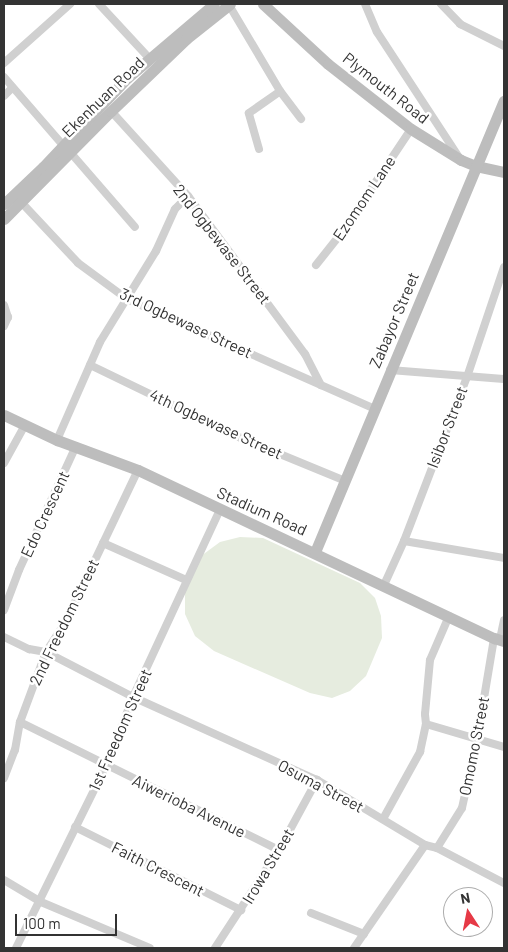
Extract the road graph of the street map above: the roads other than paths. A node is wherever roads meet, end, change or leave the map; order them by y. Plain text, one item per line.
1 (69, 4) edge
2 (99, 4) edge
3 (213, 4) edge
4 (229, 4) edge
5 (263, 4) edge
6 (365, 4) edge
7 (441, 4) edge
8 (504, 46) edge
9 (148, 58) junction
10 (4, 63) edge
11 (4, 77) edge
12 (12, 88) junction
13 (280, 92) junction
14 (4, 96) edge
15 (504, 100) edge
16 (111, 111) junction
17 (301, 119) dead end
18 (411, 129) junction
19 (66, 149) junction
20 (259, 149) dead end
21 (460, 160) junction
22 (476, 166) junction
23 (504, 172) edge
24 (188, 196) junction
25 (21, 202) junction
26 (4, 204) edge
27 (4, 219) edge
28 (134, 227) dead end
29 (316, 265) dead end
30 (504, 269) edge
31 (127, 299) junction
32 (4, 305) edge
33 (4, 326) edge
34 (90, 365) junction
35 (390, 370) junction
36 (466, 377) junction
37 (504, 379) edge
38 (321, 385) junction
39 (375, 409) junction
40 (4, 416) edge
41 (25, 426) junction
42 (57, 440) junction
43 (76, 446) junction
44 (4, 463) edge
45 (138, 470) junction
46 (343, 480) junction
47 (220, 510) junction
48 (404, 541) junction
49 (104, 542) junction
50 (315, 552) junction
51 (504, 558) edge
52 (186, 580) junction
53 (384, 585) junction
54 (4, 610) edge
55 (449, 616) junction
56 (504, 620) edge
57 (4, 637) edge
58 (499, 639) edge
59 (46, 652) junction
60 (133, 697) junction
61 (20, 722) junction
62 (426, 724) junction
63 (477, 740) junction
64 (504, 747) edge
65 (106, 766) junction
66 (4, 778) edge
67 (317, 780) junction
68 (382, 819) junction
69 (74, 827) junction
70 (424, 845) junction
71 (437, 848) junction
72 (279, 850) junction
73 (4, 880) edge
74 (504, 883) edge
75 (41, 902) junction
76 (241, 910) junction
77 (311, 913) dead end
78 (364, 934) junction
79 (16, 948) edge
80 (150, 948) edge
81 (215, 948) edge
82 (354, 948) edge

1 - 10 street
2 - 9 street
3 - 9 street, Ekenhuan Road
4 - 13 street
4 - 16 street, Ekenhuan Road
5 - 18 street, Plymouth Road
6 - 21 street
7 - 8 street
9 - 19 street, Ekenhuan Road
11 - 12 street
12 - 14 street
12 - 19 street
13 - 17 street
13 - 20 street
15 - 22 street, Zabayor Street
16 - 19 street, Ekenhuan Road
16 - 24 street, 2nd Ogbewase Street
18 - 21 street, Plymouth Road
18 - 29 street, Ezomom Lane
19 - 25 street, Ekenhuan Road
19 - 26 street, Ekenhuan Road
19 - 28 street
21 - 22 street, Plymouth Road
22 - 23 street, Plymouth Road
22 - 35 street, Zabayor Street
24 - 31 street
24 - 38 street, 2nd Ogbewase Street
25 - 27 street, Ekenhuan Road
25 - 31 street, 3rd Ogbewase Street
30 - 36 street, Isibor Street
31 - 34 street
31 - 38 street, 3rd Ogbewase Street
32 - 33 street
34 - 42 street
34 - 46 street, 4th Ogbewase Street
35 - 36 street
35 - 39 street, Zabayor Street
36 - 37 street
36 - 48 street, Isibor Street
38 - 39 street, 3rd Ogbewase Street
39 - 46 street, Zabayor Street
40 - 41 street, Stadium Road
41 - 42 street, Stadium Road
41 - 44 street
42 - 43 street, Stadium Road
43 - 45 street, Stadium Road
43 - 54 street, Edo Crescent
45 - 47 street, Stadium Road
45 - 49 street, 2nd Freedom Street
46 - 50 street, Zabayor Street
47 - 50 street, Stadium Road
47 - 52 street, 1st Freedom Street
48 - 51 street
48 - 53 street, Isibor Street
49 - 52 street
49 - 59 street, 2nd Freedom Street
50 - 53 street, Stadium Road
52 - 60 street, 1st Freedom Street
53 - 55 street, Stadium Road
55 - 58 street, Stadium Road
55 - 62 street
56 - 58 street, Omomo Street
57 - 59 street
58 - 63 street, Omomo Street
59 - 60 street
59 - 61 street, 2nd Freedom Street
60 - 65 street, 1st Freedom Street
60 - 67 street, Osuma Street
61 - 65 street, Aiwerioba Avenue
61 - 66 street, 2nd Freedom Street
62 - 63 street
62 - 68 street
63 - 64 street
63 - 71 street, Omomo Street
65 - 69 street, 1st Freedom Street
65 - 72 street, Aiwerioba Avenue
67 - 68 street, Osuma Street
67 - 72 street, Irowa Street
68 - 70 street, Osuma Street
69 - 75 street, 1st Freedom Street
69 - 76 street, Faith Crescent
70 - 71 street, Osuma Street
70 - 78 street
71 - 74 street, Osuma Street
72 - 76 street, Irowa Street
73 - 75 street
75 - 79 street, 1st Freedom Street
75 - 80 street
76 - 81 street, Irowa Street
77 - 78 street
78 - 82 street

